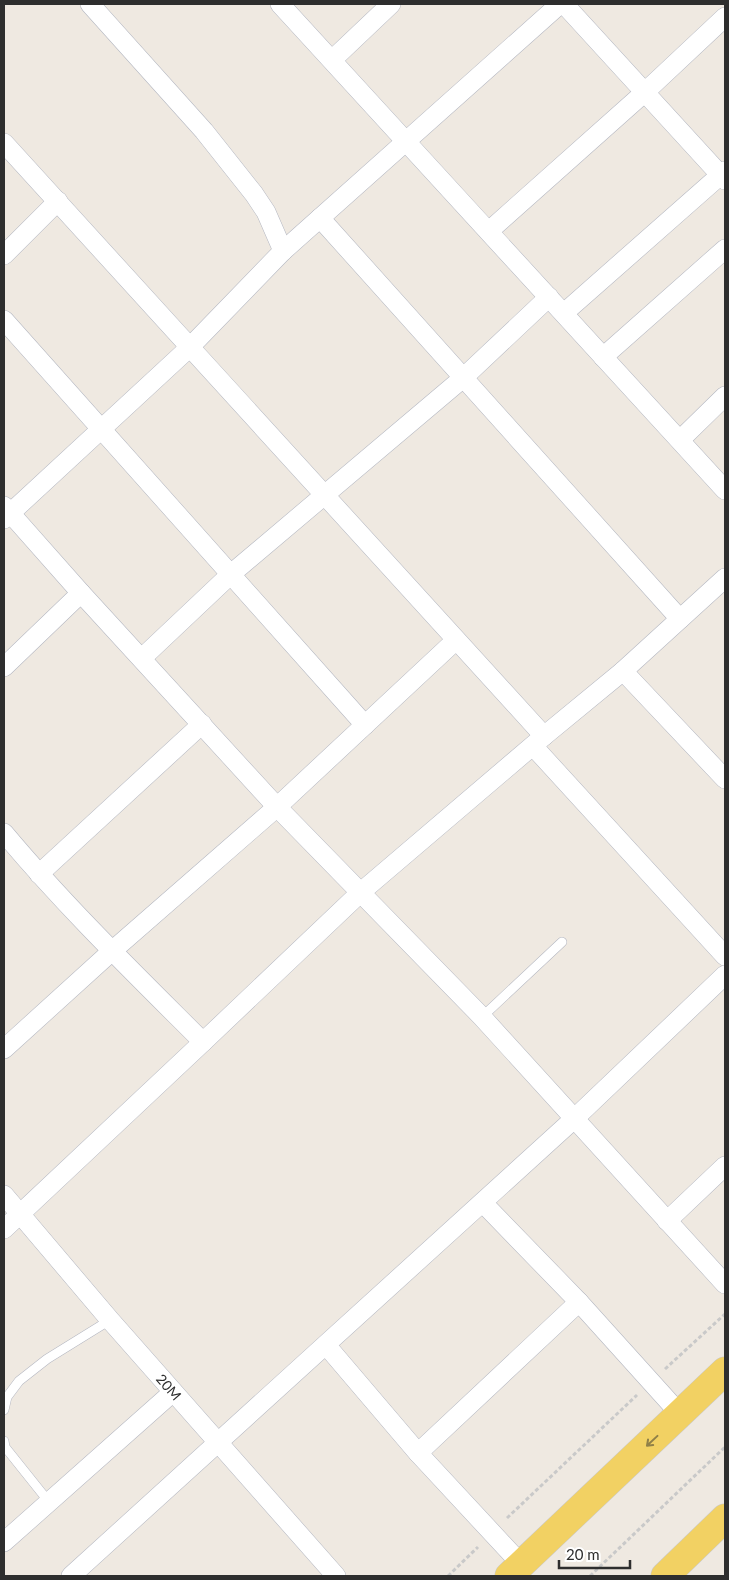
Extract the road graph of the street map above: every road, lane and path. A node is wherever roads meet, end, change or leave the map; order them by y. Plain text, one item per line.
1 (90, 4) edge
2 (280, 4) edge
3 (391, 4) edge
4 (560, 4) edge
5 (564, 4) edge
6 (725, 18) edge
7 (332, 60) junction
8 (645, 92) junction
9 (406, 141) junction
10 (4, 143) edge
11 (724, 175) edge
12 (58, 201) junction
13 (320, 218) junction
14 (488, 231) junction
15 (725, 248) edge
16 (283, 251) junction
17 (4, 255) edge
18 (549, 297) junction
19 (564, 313) junction
20 (4, 320) edge
21 (189, 348) junction
22 (603, 356) junction
23 (463, 378) junction
24 (725, 396) edge
25 (101, 429) junction
26 (680, 440) junction
27 (725, 490) edge
28 (324, 496) junction
29 (6, 512) edge
30 (230, 574) junction
31 (725, 578) edge
32 (82, 593) junction
33 (680, 619) junction
34 (456, 640) junction
35 (142, 658) junction
36 (4, 667) edge
37 (623, 671) junction
38 (202, 724) junction
39 (365, 725) junction
40 (538, 741) junction
41 (725, 779) edge
42 (277, 807) junction
43 (4, 833) edge
44 (39, 874) junction
45 (361, 892) junction
46 (562, 942) dead end
47 (112, 951) junction
48 (725, 956) edge
49 (725, 975) edge
50 (482, 1017) junction
51 (203, 1042) junction
52 (4, 1049) edge
53 (575, 1118) junction
54 (725, 1166) edge
55 (4, 1196) edge
56 (483, 1203) junction
57 (20, 1214) junction
58 (667, 1221) junction
59 (4, 1229) edge
60 (725, 1284) edge
61 (579, 1302) junction
62 (725, 1314) edge
63 (110, 1320) junction
64 (326, 1345) junction
65 (725, 1371) edge
66 (651, 1382) junction
67 (173, 1392) junction
68 (4, 1410) edge
69 (680, 1414) junction
70 (4, 1441) edge
71 (218, 1444) junction
72 (725, 1447) edge
73 (418, 1453) junction
74 (50, 1502) junction
75 (725, 1518) edge
76 (492, 1533) junction
77 (4, 1542) edge
78 (515, 1570) edge
79 (71, 1576) edge
80 (336, 1576) edge
81 (448, 1576) edge
82 (590, 1576) edge
83 (665, 1576) edge

1 - 16 street
2 - 7 street
3 - 7 street
4 - 9 street
5 - 8 street
6 - 8 street
7 - 9 street
8 - 11 street
8 - 14 street
9 - 13 street
9 - 14 street
10 - 12 street
11 - 19 street
12 - 17 street
12 - 21 street
13 - 16 street
13 - 23 street
14 - 18 street
15 - 22 street
16 - 21 street
18 - 19 street
18 - 23 street
19 - 22 street
20 - 25 street
21 - 25 street
21 - 28 street
22 - 26 street
23 - 28 street
23 - 33 street
24 - 26 street
25 - 29 street
25 - 30 street
26 - 27 street
28 - 30 street
28 - 34 street
29 - 32 street
30 - 35 street
30 - 39 street
31 - 33 street
32 - 35 street
32 - 36 street
33 - 37 street
34 - 39 street
34 - 40 street
35 - 38 street
37 - 40 street
37 - 41 street
38 - 42 street
38 - 44 street
39 - 42 street
40 - 45 street
40 - 48 street
42 - 45 street
42 - 47 street
43 - 44 street
44 - 47 street
45 - 50 street
45 - 51 street
46 - 50 lane
47 - 51 street
47 - 52 street
49 - 53 street
50 - 53 street
51 - 57 street
53 - 56 street
53 - 58 street
54 - 58 street
55 - 57 street, 20M
56 - 61 street
56 - 64 street
57 - 59 street
57 - 63 street, 20M
58 - 60 street
61 - 66 street
61 - 73 street
62 - 66 path
63 - 67 street, 20M
63 - 68 lane
64 - 71 street
64 - 73 street
65 - 69 main road
66 - 69 street
66 - 76 path
67 - 71 street, 20M
67 - 74 street
69 -> 78 main road
70 - 74 lane
71 - 79 street
71 - 80 street, 20M
72 - 82 path
73 - 76 street
74 - 77 street
75 - 83 main road
76 - 78 street
76 - 81 path

